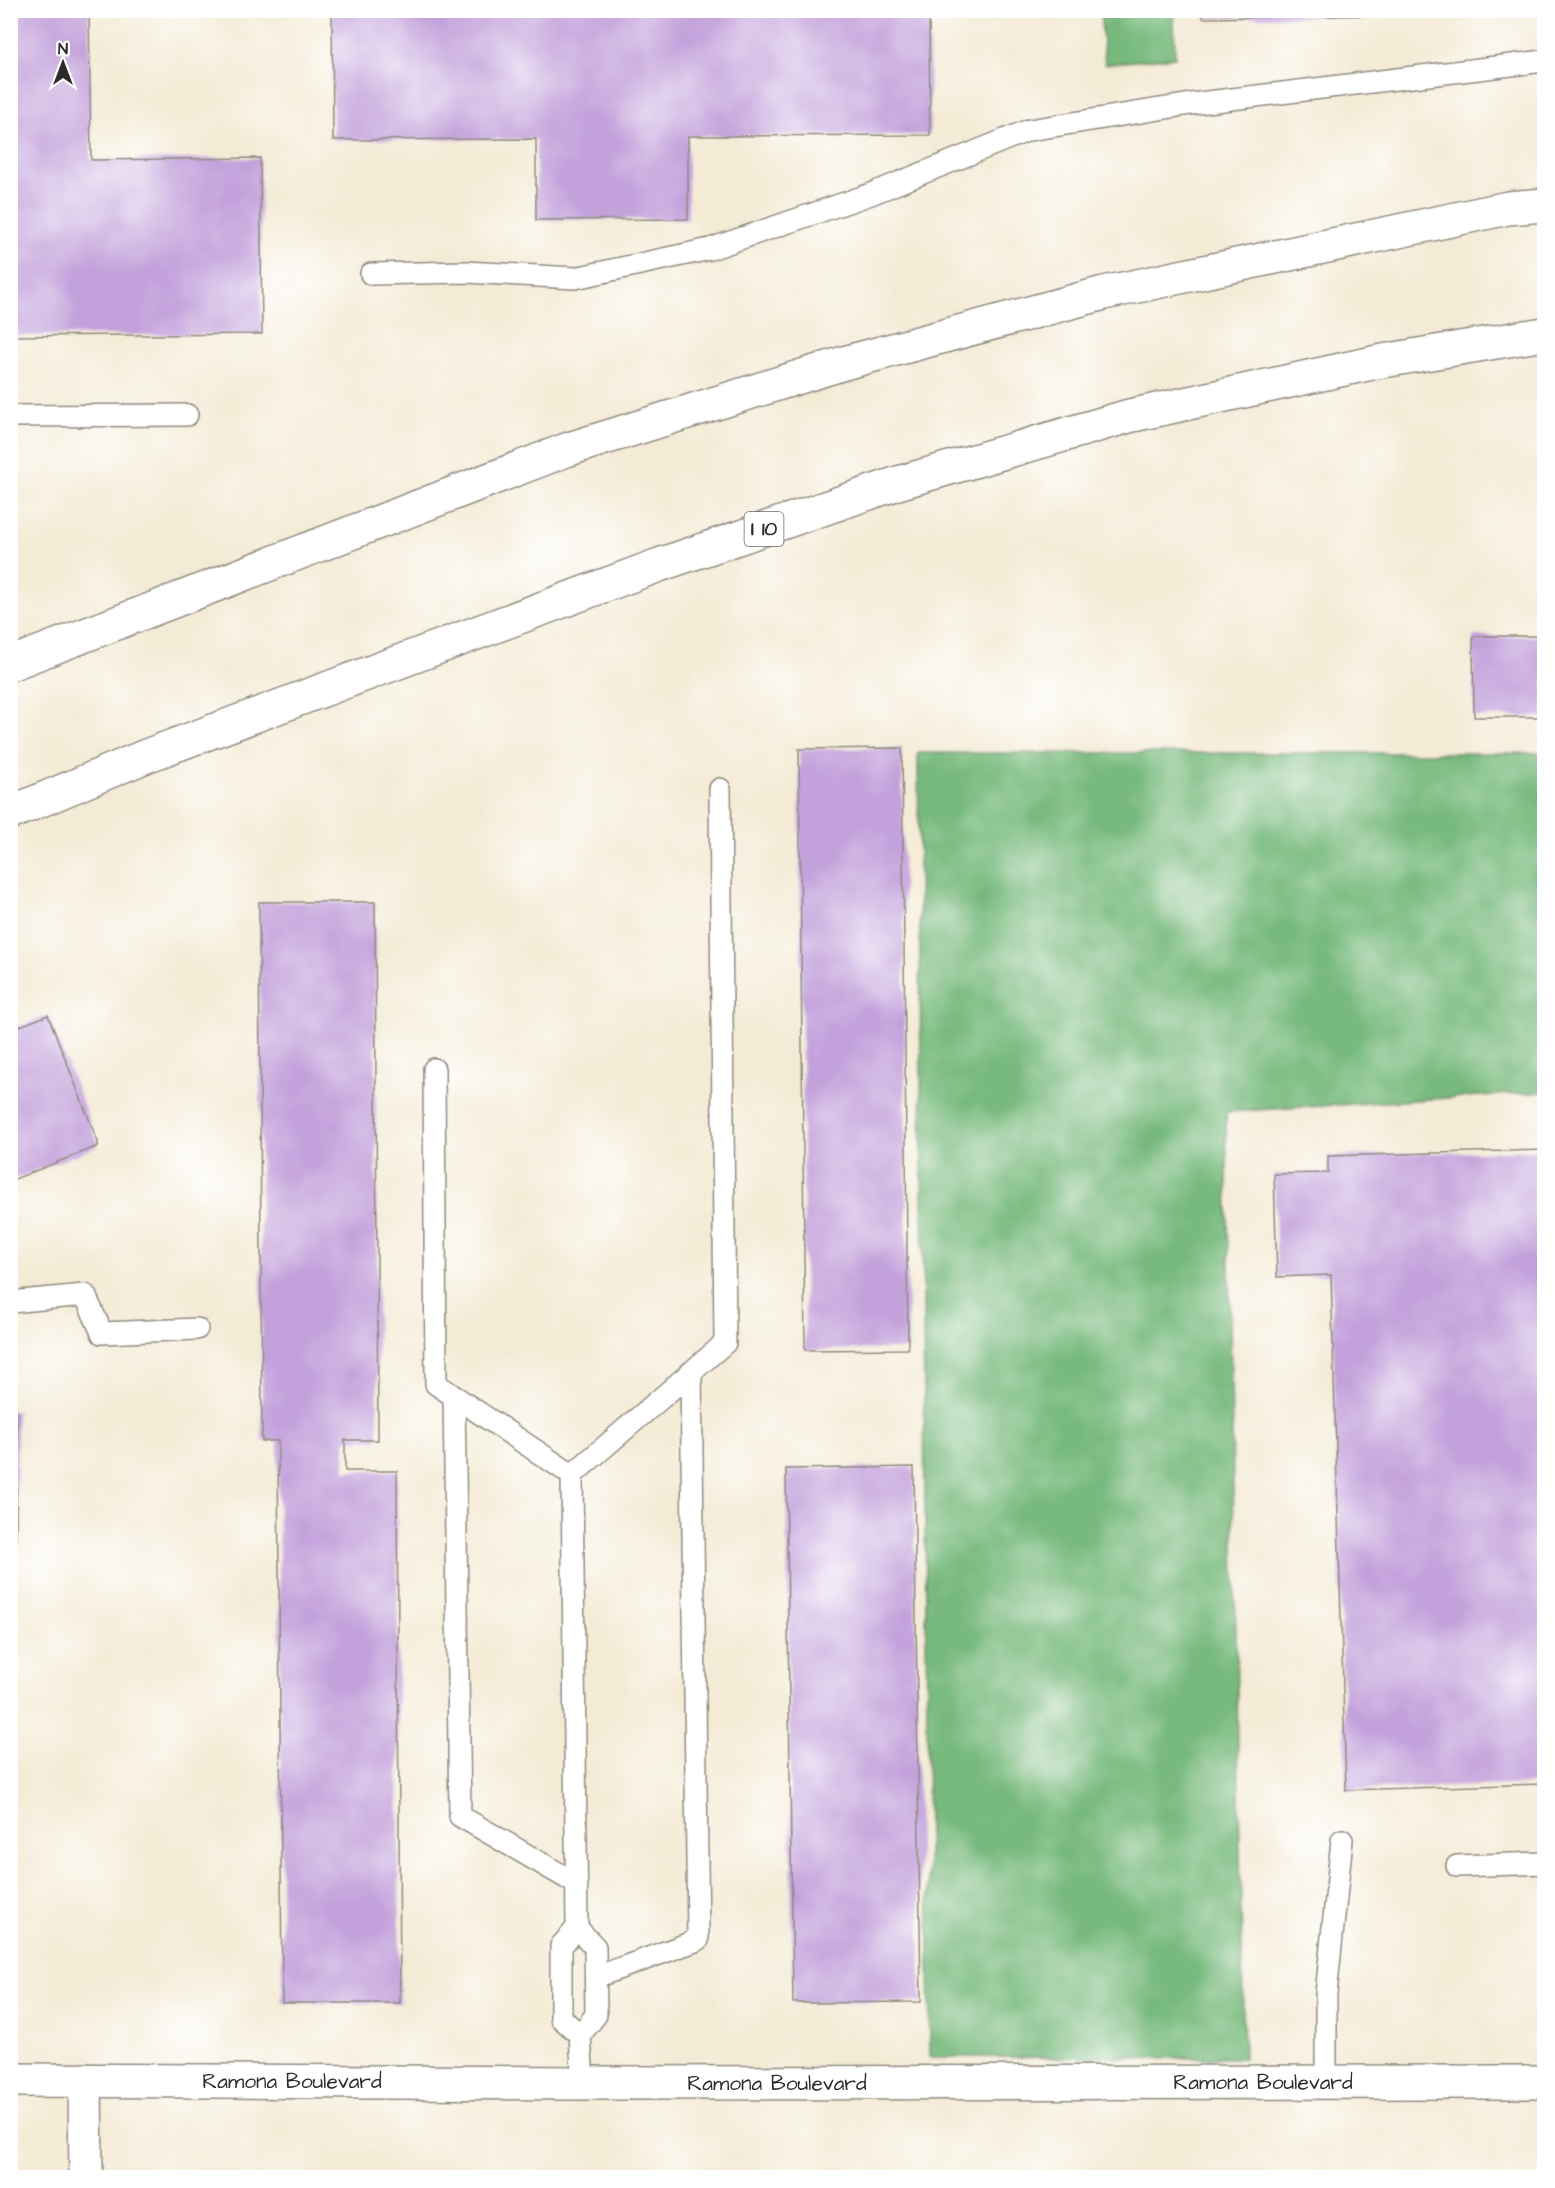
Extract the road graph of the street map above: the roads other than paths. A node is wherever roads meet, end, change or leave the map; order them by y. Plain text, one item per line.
1 (1545, 61) edge
2 (1545, 205) edge
3 (371, 274) dead end
4 (1545, 334) edge
5 (187, 415) dead end
6 (10, 416) edge
7 (10, 664) edge
8 (720, 789) dead end
9 (10, 813) edge
10 (434, 1069) dead end
11 (10, 1302) edge
12 (197, 1329) dead end
13 (692, 1372) junction
14 (454, 1396) junction
15 (572, 1475) junction
16 (1342, 1840) dead end
17 (1545, 1863) edge
18 (1456, 1866) dead end
19 (577, 1884) junction
20 (577, 1928) junction
21 (596, 1977) junction
22 (580, 2035) junction
23 (10, 2080) edge
24 (85, 2080) junction
25 (1326, 2082) junction
26 (1545, 2082) edge
27 (583, 2083) junction
28 (86, 2178) edge

1 - 3 lane
2 - 7 main road
4 - 9 main road, I 10
5 - 6 lane
8 - 13 lane
10 - 14 lane
11 - 12 lane
13 - 15 lane
13 - 21 lane
14 - 15 lane
14 - 19 lane
15 - 19 lane
16 - 25 lane
17 - 18 lane
19 - 20 lane
20 - 21 lane
20 - 22 lane
21 - 22 lane
22 - 27 lane
23 - 24 main road, Ramona Boulevard
24 - 27 main road, Ramona Boulevard
24 - 28 main road
25 - 26 main road, Ramona Boulevard
25 - 27 main road, Ramona Boulevard

